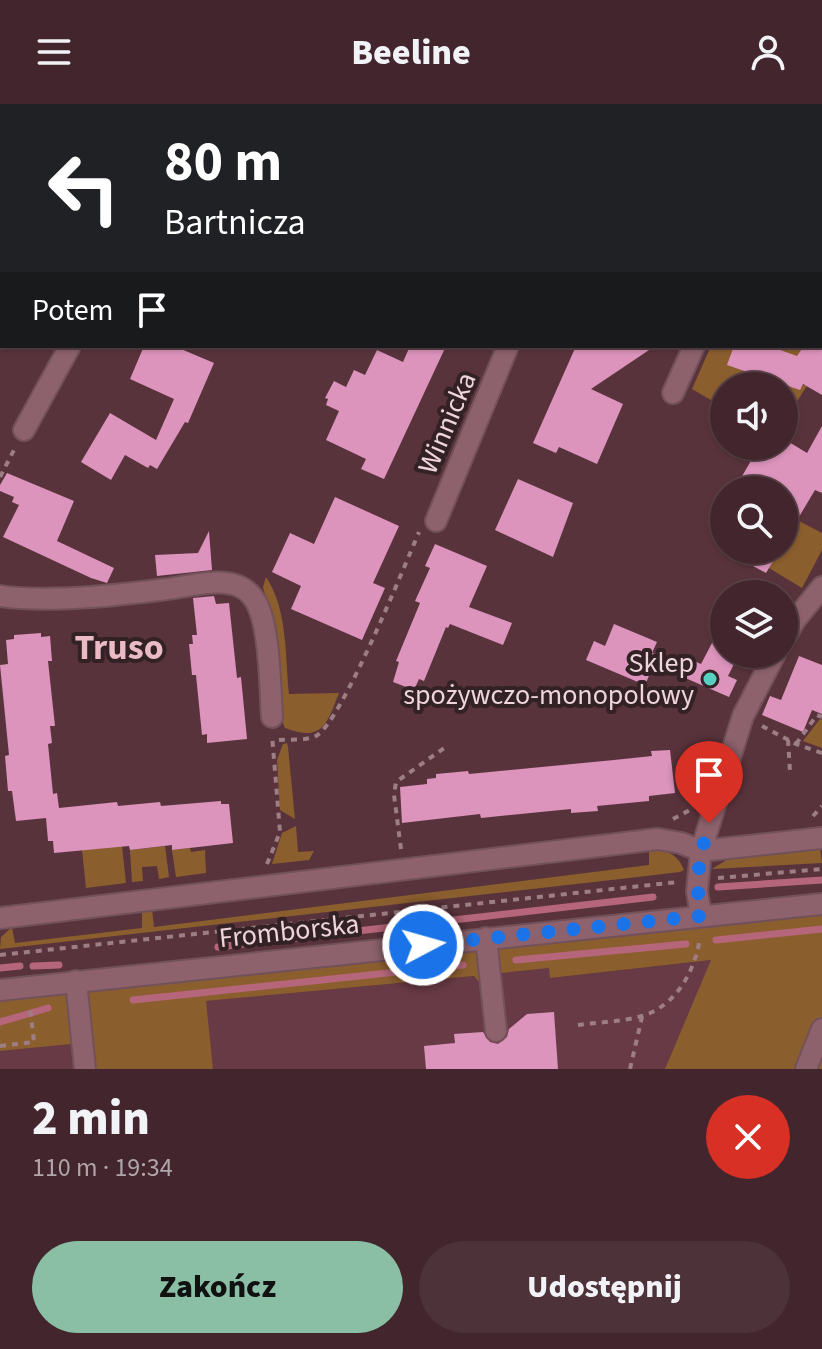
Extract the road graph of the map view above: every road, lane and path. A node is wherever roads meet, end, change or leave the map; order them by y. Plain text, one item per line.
1 (69, 348) edge
2 (507, 348) edge
3 (693, 348) edge
4 (673, 393) dead end
5 (24, 430) joint
6 (0, 477) edge
7 (428, 526) joint
8 (822, 587) edge
9 (0, 596) edge
10 (798, 616) edge
11 (768, 668) edge
12 (743, 716) junction
13 (272, 717) joint
14 (822, 717) edge
15 (272, 740) junction
16 (788, 740) junction
17 (796, 744) junction
18 (447, 746) dead end
19 (822, 753) edge
20 (790, 771) dead end
21 (822, 806) edge
22 (807, 822) dead end
23 (822, 838) edge
24 (401, 851) dead end
25 (701, 851) junction
26 (822, 869) edge
27 (264, 871) dead end
28 (698, 879) junction
29 (822, 904) edge
30 (701, 916) junction
31 (0, 918) edge
32 (486, 938) junction
33 (0, 955) edge
34 (76, 981) junction
35 (0, 990) edge
36 (30, 1007) dead end
37 (643, 1016) junction
38 (578, 1025) dead end
39 (822, 1029) edge
40 (496, 1031) dead end
41 (0, 1046) edge
42 (85, 1069) edge
43 (630, 1069) edge
44 (806, 1069) edge

1 - 5 street
2 - 7 street, Winnicka
3 - 4 street
5 - 6 path
7 - 15 path
8 - 10 street
9 - 13 street
11 - 12 street
12 - 16 path
12 - 25 street
13 - 15 path
14 - 17 path
15 - 27 path
16 - 17 path
16 - 20 path
17 - 19 path
18 - 24 path
21 - 22 path
23 - 25 street
25 - 28 street
25 - 31 street
26 - 28 path
28 - 30 street
28 - 33 path
29 - 30 street, Fromborska
30 - 32 street, Fromborska
30 - 37 path
32 - 34 street, Fromborska
32 - 40 street
34 - 35 street, Fromborska
34 - 42 street
36 - 41 path
37 - 38 path
37 - 43 path
39 - 44 street

